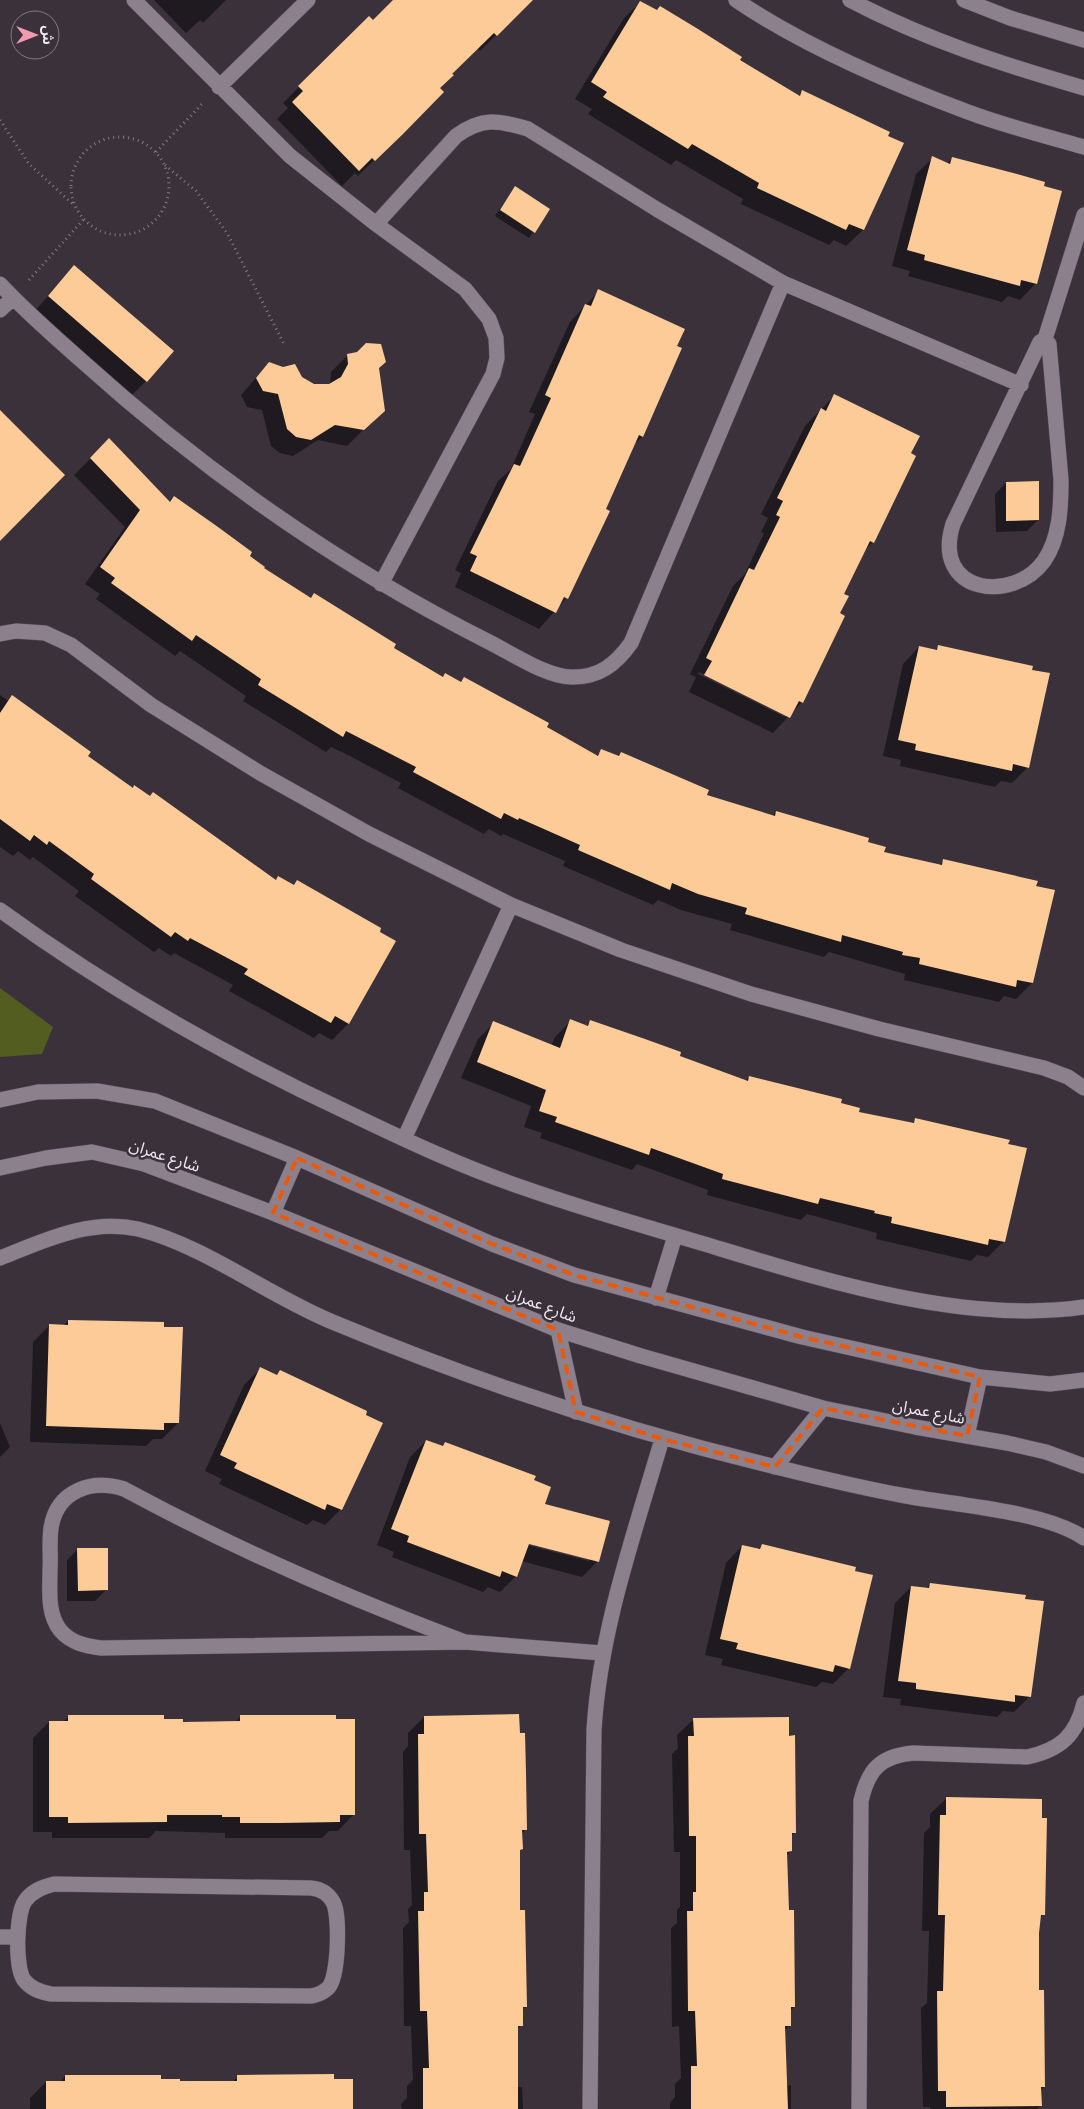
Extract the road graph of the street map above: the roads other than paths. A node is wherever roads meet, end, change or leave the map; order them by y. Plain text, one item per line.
1 (134, 0) edge
2 (308, 0) edge
3 (736, 0) edge
4 (850, 0) edge
5 (964, 0) edge
6 (1084, 40) edge
7 (219, 87) junction
8 (1084, 88) edge
9 (1084, 147) edge
10 (1084, 215) edge
11 (376, 224) junction
12 (784, 283) junction
13 (0, 284) edge
14 (13, 298) junction
15 (0, 310) edge
16 (1046, 339) junction
17 (1021, 384) junction
18 (381, 584) junction
19 (0, 634) edge
20 (511, 905) junction
21 (0, 910) edge
22 (1084, 1088) edge
23 (0, 1100) edge
24 (404, 1140) junction
25 (296, 1158) junction
26 (0, 1168) edge
27 (273, 1213) junction
28 (675, 1236) junction
29 (0, 1258) edge
30 (656, 1298) junction
31 (1084, 1307) edge
32 (558, 1330) junction
33 (980, 1377) junction
34 (1084, 1380) edge
35 (823, 1408) junction
36 (576, 1412) junction
37 (968, 1436) junction
38 (662, 1439) junction
39 (1084, 1466) edge
40 (774, 1467) junction
41 (1084, 1538) edge
42 (465, 1642) junction
43 (602, 1653) junction
44 (1084, 1703) edge
45 (18, 1937) junction
46 (0, 1938) edge
47 (590, 2109) edge
48 (859, 2109) edge

1 - 7 street
2 - 7 street
3 - 9 street
4 - 8 street
5 - 6 street
7 - 11 street
10 - 16 street
11 - 12 street
11 - 18 street
12 - 17 street
12 - 18 street
13 - 14 street
14 - 15 street
14 - 18 street
16 - 17 street
16 - 17 street
19 - 20 street
20 - 22 street
20 - 24 street
21 - 24 street
23 - 25 street
24 - 28 street
25 - 27 street
25 - 30 street
26 - 27 street, شارع عمران
27 - 32 street, شارع عمران
28 - 30 street
28 - 31 street
29 - 36 street
30 - 33 street
32 - 35 street, شارع عمران
32 - 36 street
33 - 34 street
33 - 37 street
35 - 37 street, شارع عمران
35 - 40 street
36 - 38 street
37 - 39 street, شارع عمران
38 - 40 street
38 - 43 street
40 - 41 street
42 - 42 street
42 - 43 street
43 - 47 street
44 - 48 street
45 - 45 street
45 - 46 street

